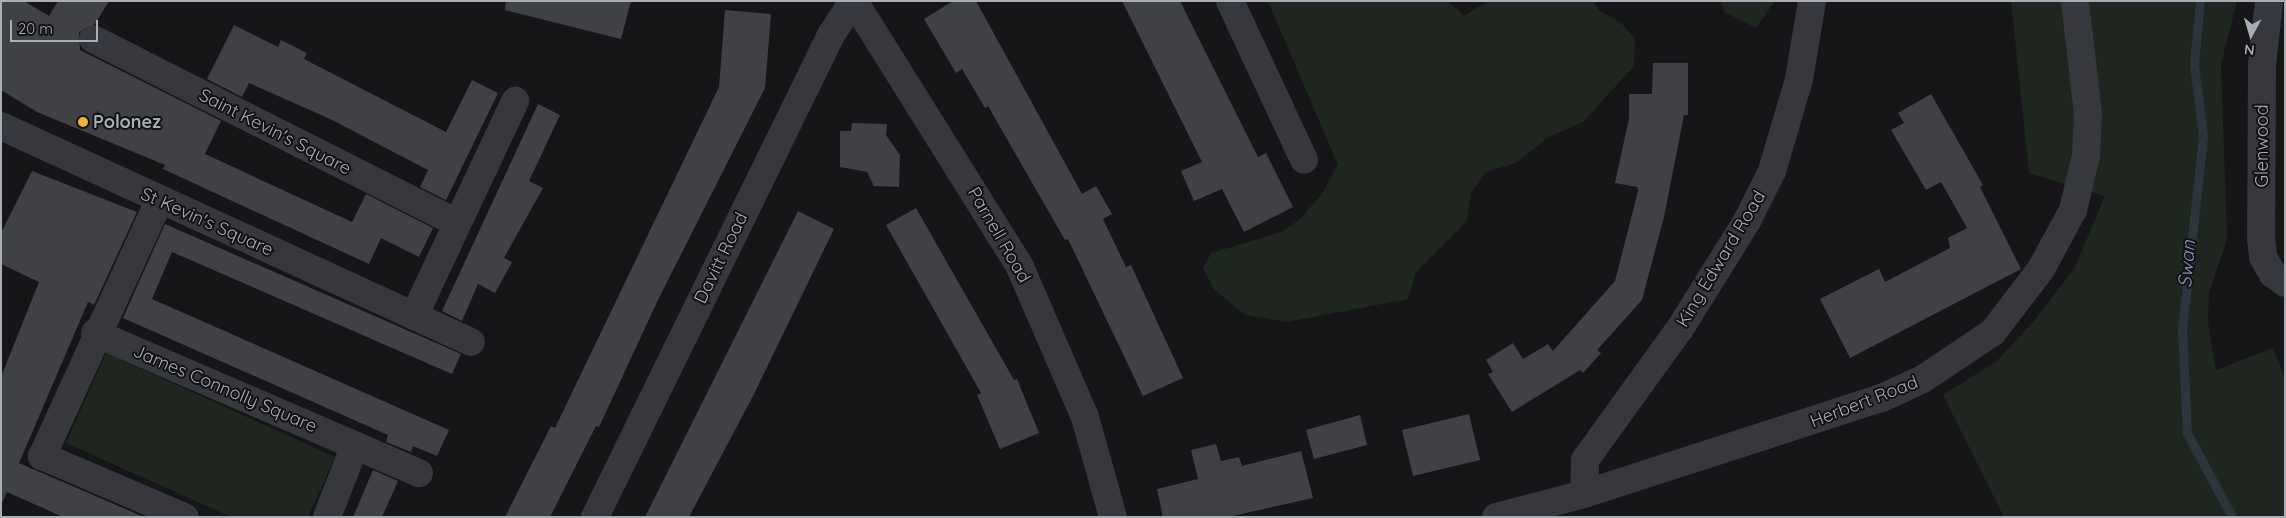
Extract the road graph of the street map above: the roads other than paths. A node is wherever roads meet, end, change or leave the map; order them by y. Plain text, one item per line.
1 (853, 1) edge
2 (1230, 1) edge
3 (1812, 1) edge
4 (2075, 1) edge
5 (2270, 1) edge
6 (93, 39) dead end
7 (515, 101) dead end
8 (1, 126) edge
9 (1304, 160) dead end
10 (159, 200) junction
11 (457, 223) junction
12 (2285, 283) edge
13 (414, 316) junction
14 (95, 333) junction
15 (471, 342) dead end
16 (355, 446) junction
17 (419, 473) dead end
18 (1584, 494) junction
19 (184, 517) edge
20 (327, 517) edge
21 (595, 517) edge
22 (1113, 517) edge
23 (1496, 517) edge

1 - 21 street, Davitt Road
1 - 22 street, Parnell Road
2 - 9 street
3 - 18 street, King Edward Road
4 - 18 street, Herbert Road
5 - 12 street, Glenwood
6 - 11 street, Saint Kevin's Square
7 - 11 street
8 - 10 street, St Kevin's Square
10 - 13 street, St Kevin's Square
10 - 14 street
11 - 13 street
13 - 15 street, St Kevin's Square
14 - 16 street, James Connolly Square
14 - 19 street
16 - 17 street, James Connolly Square
16 - 20 street
18 - 23 street, Herbert Road

